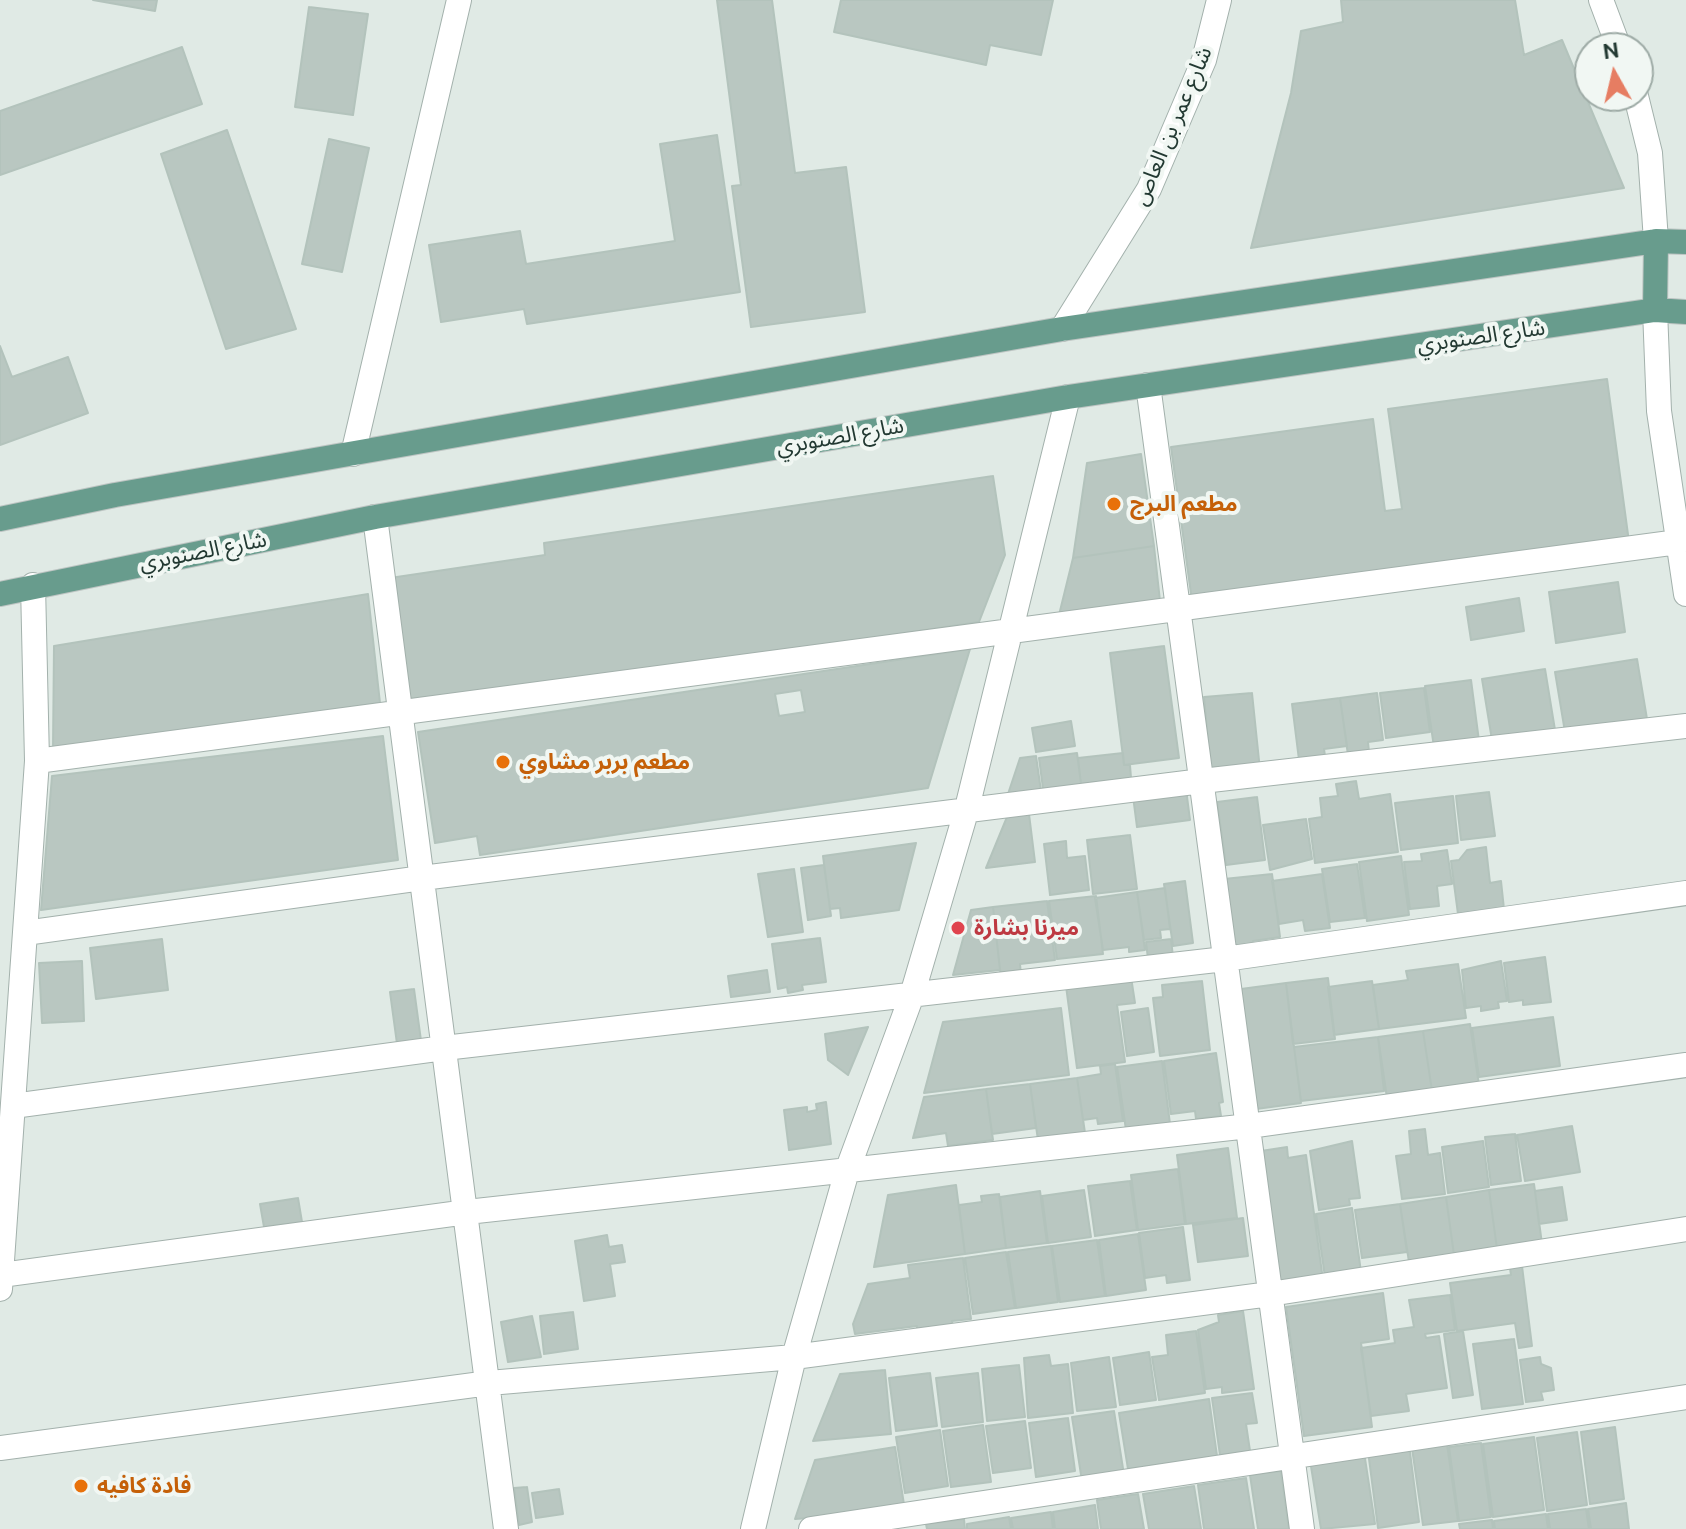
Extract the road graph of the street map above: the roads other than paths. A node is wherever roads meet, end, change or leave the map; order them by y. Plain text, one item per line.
1 (459, 0) edge
2 (1219, 0) edge
3 (1601, 0) edge
4 (1613, 32) edge
5 (1640, 112) edge
6 (1656, 241) junction
7 (1686, 242) edge
8 (1655, 310) junction
9 (1686, 312) edge
10 (1062, 329) junction
11 (1148, 385) junction
12 (1068, 397) junction
13 (353, 454) junction
14 (375, 517) junction
15 (0, 519) edge
16 (1678, 542) junction
17 (33, 585) junction
18 (0, 594) edge
19 (1686, 594) edge
20 (1179, 609) junction
21 (1012, 631) junction
22 (400, 713) junction
23 (1686, 726) edge
24 (37, 761) junction
25 (1202, 781) junction
26 (966, 812) junction
27 (422, 878) junction
28 (1686, 893) edge
29 (25, 933) junction
30 (1225, 959) junction
31 (912, 995) junction
32 (10, 1000) edge
33 (444, 1048) junction
34 (1686, 1065) edge
35 (13, 1106) junction
36 (1249, 1126) junction
37 (847, 1171) junction
38 (467, 1212) junction
39 (1686, 1229) edge
40 (1, 1283) edge
41 (1270, 1294) junction
42 (794, 1357) junction
43 (489, 1383) junction
44 (1686, 1397) edge
45 (0, 1448) edge
46 (1292, 1456) junction
47 (506, 1529) edge
48 (753, 1529) edge
49 (811, 1529) edge
50 (1302, 1529) edge

1 - 13 street
2 - 10 street, شارع عمر بن العاص
3 - 4 street
5 - 6 street
6 - 7 main road
6 - 8 main road
6 - 10 main road
8 - 9 main road, شارع الصنوبري
8 - 11 main road, شارع الصنوبري
8 - 16 street
10 - 13 main road
11 - 12 main road, شارع الصنوبري
11 - 20 street
12 - 14 main road, شارع الصنوبري
12 - 21 street
13 - 15 main road
14 - 17 main road, شارع الصنوبري
14 - 22 street
16 - 19 street
16 - 20 street
17 - 18 main road, شارع الصنوبري
17 - 24 street
20 - 21 street
20 - 25 street
21 - 22 street
21 - 26 street
22 - 24 street
22 - 27 street
23 - 25 street
24 - 29 street
25 - 26 street
25 - 30 street
26 - 27 street
26 - 31 street
27 - 29 street
27 - 33 street
28 - 30 street
29 - 32 street
30 - 31 street
30 - 36 street
31 - 33 street
31 - 37 street
32 - 35 street
33 - 35 street
33 - 38 street
34 - 36 street
35 - 40 street
36 - 37 street
36 - 41 street
37 - 38 street
37 - 42 street
38 - 40 street
38 - 43 street
39 - 41 street
41 - 42 street
41 - 46 street
42 - 43 street
42 - 48 street
43 - 45 street
43 - 47 street
44 - 46 street
46 - 49 street
46 - 50 street

